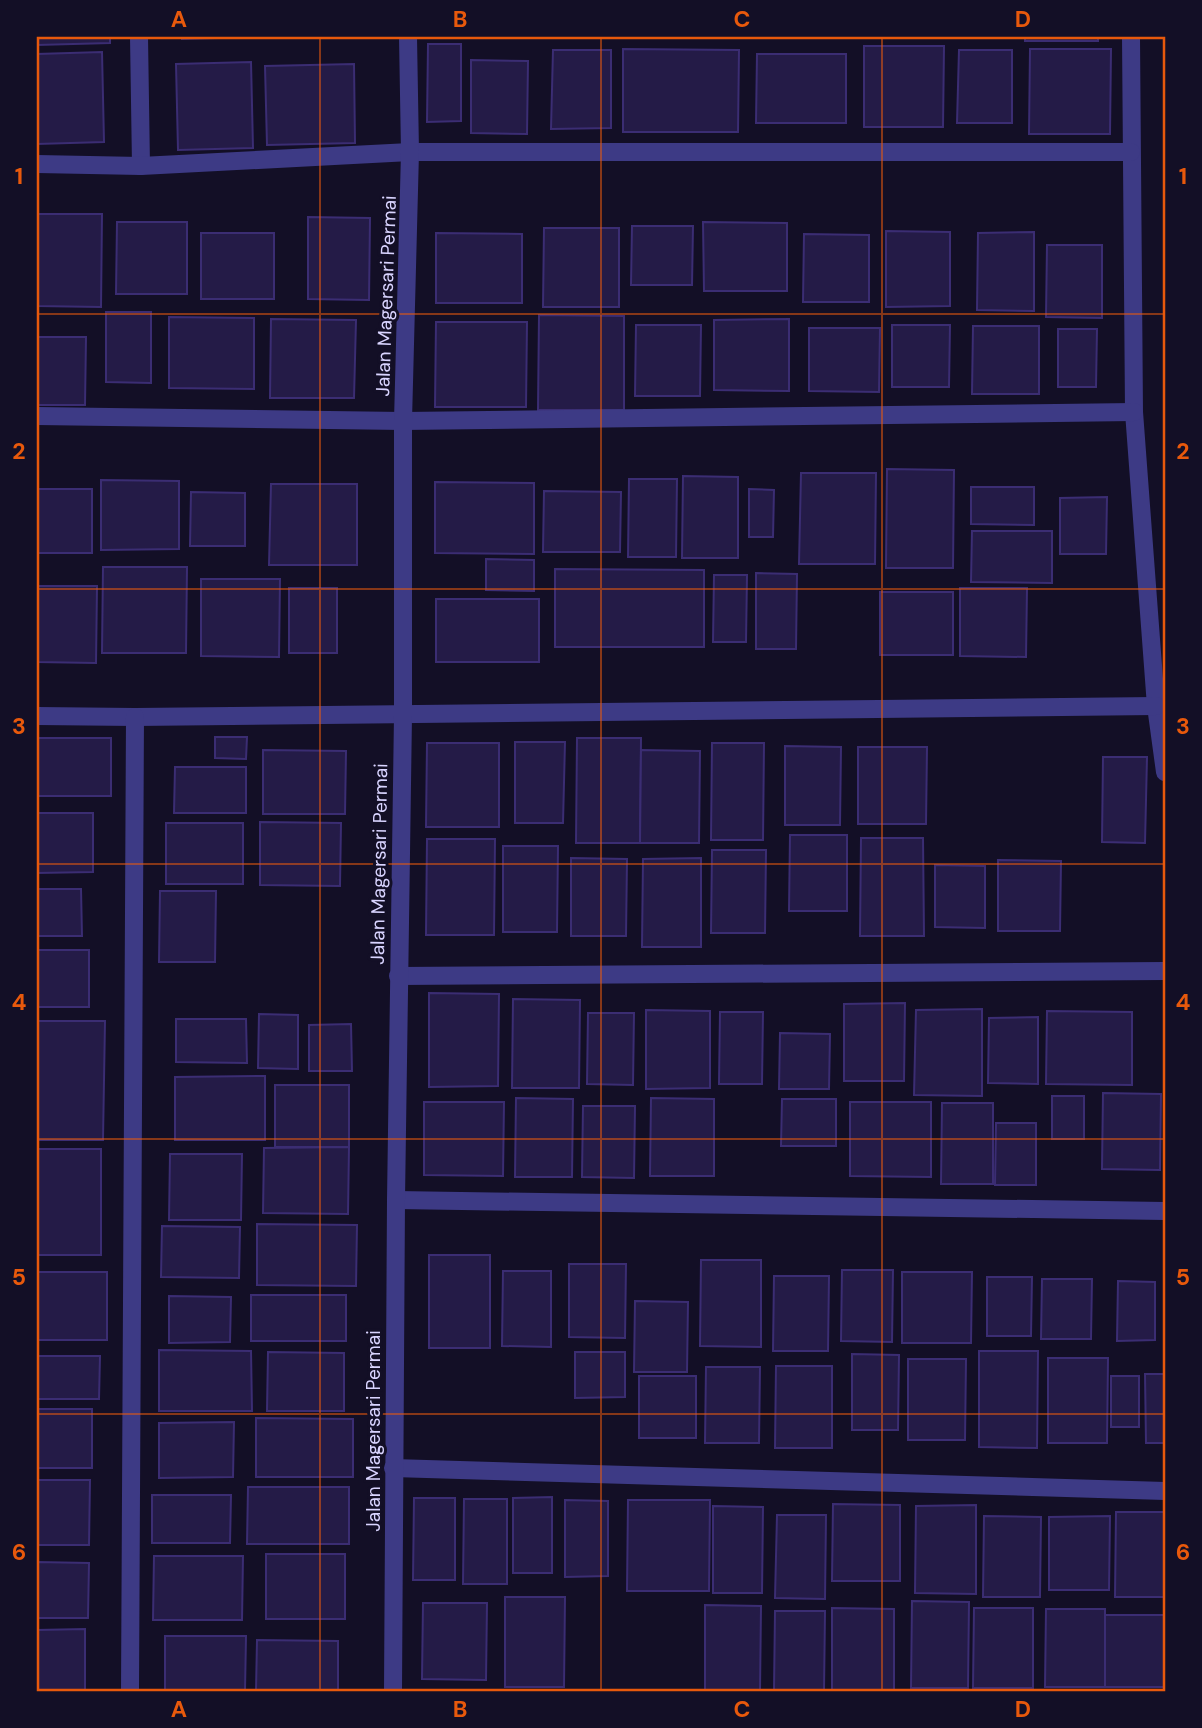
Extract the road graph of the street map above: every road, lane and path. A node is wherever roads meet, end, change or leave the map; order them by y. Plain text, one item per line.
1 (139, 37) edge
2 (408, 37) edge
3 (1131, 37) edge
4 (411, 152) junction
5 (1131, 152) junction
6 (37, 164) edge
7 (141, 166) junction
8 (1134, 412) junction
9 (37, 416) edge
10 (403, 421) junction
11 (1156, 706) junction
12 (403, 715) junction
13 (37, 716) edge
14 (135, 717) junction
15 (1165, 772) edge
16 (1165, 971) edge
17 (398, 976) junction
18 (396, 1200) junction
19 (1165, 1211) edge
20 (393, 1468) junction
21 (1165, 1491) edge
22 (130, 1691) edge
23 (393, 1691) edge

1 - 7 street
2 - 4 street, Jalan Magersari Permai
3 - 5 street
4 - 5 street
4 - 7 street
4 - 10 street, Jalan Magersari Permai
5 - 8 street
6 - 7 street
8 - 10 street
8 - 11 street
9 - 10 street
10 - 12 street, Jalan Magersari Permai
11 - 12 street
11 - 15 street
12 - 14 street
12 - 17 street, Jalan Magersari Permai
13 - 14 street
14 - 22 street
16 - 17 street
17 - 18 street, Jalan Magersari Permai
18 - 19 street
18 - 20 street, Jalan Magersari Permai
20 - 21 street
20 - 23 street, Jalan Magersari Permai

